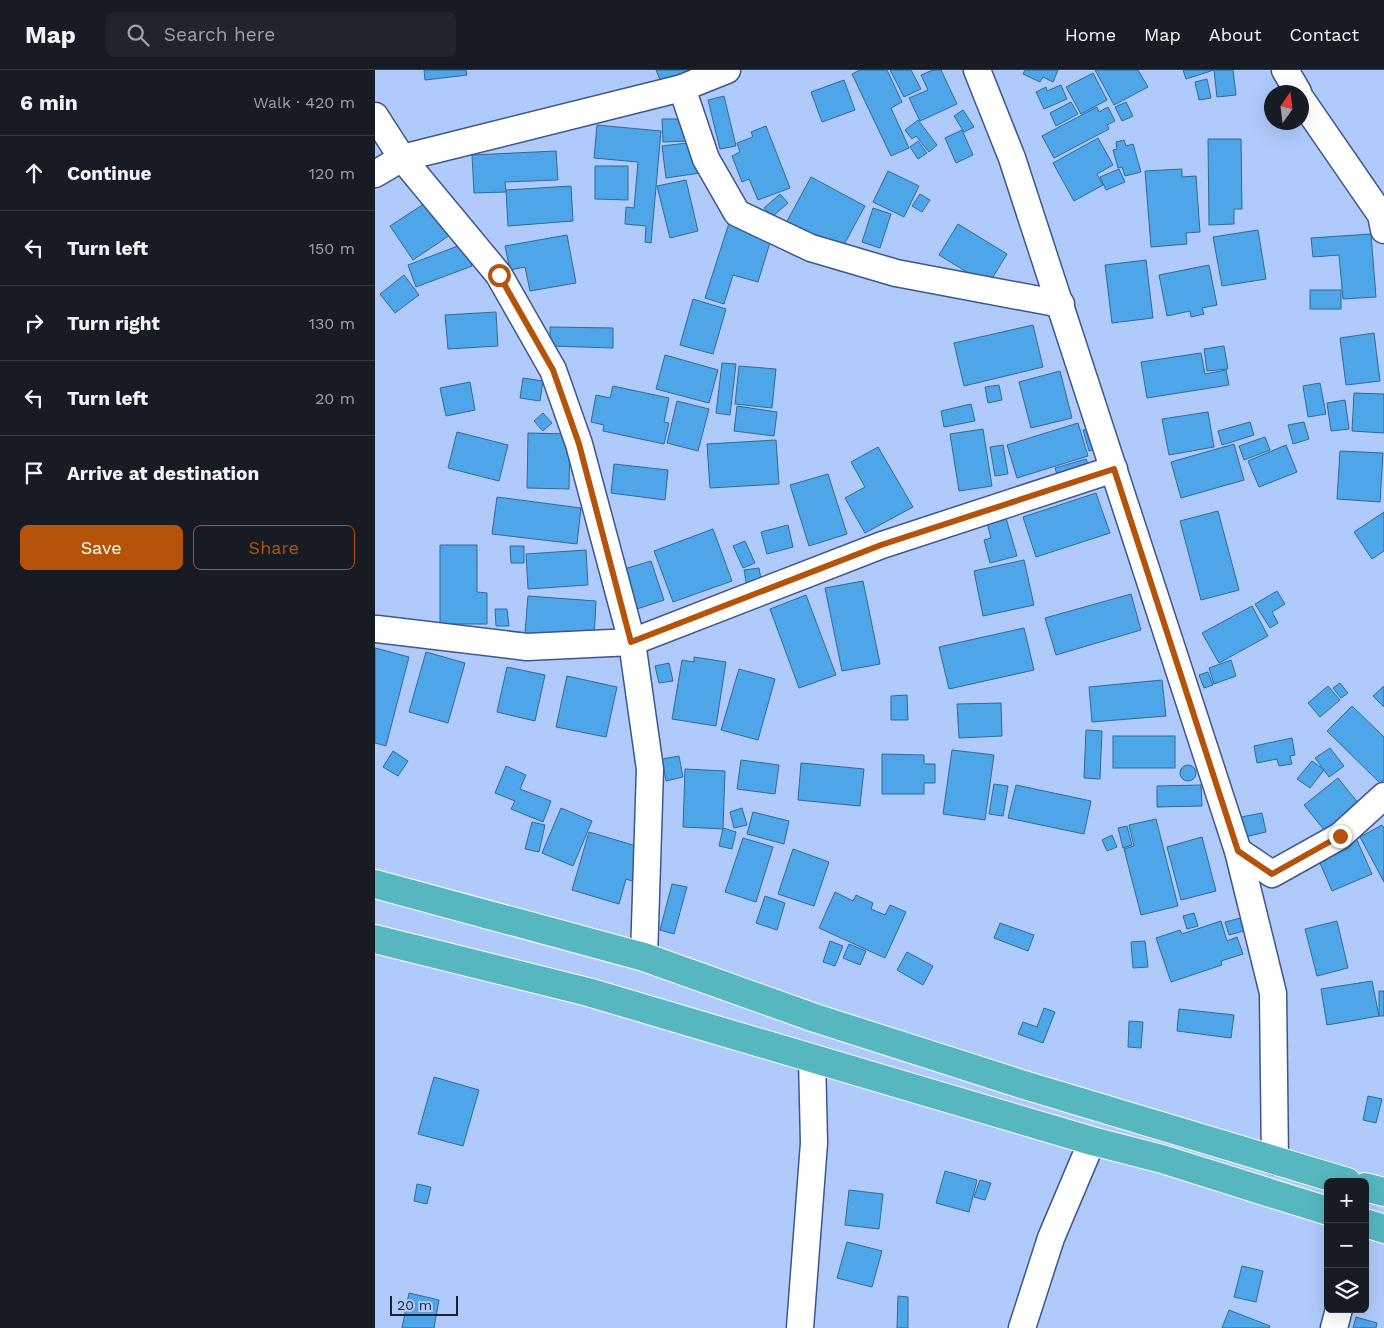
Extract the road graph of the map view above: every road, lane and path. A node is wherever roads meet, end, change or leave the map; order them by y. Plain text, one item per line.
1 (727, 70) edge
2 (977, 70) edge
3 (1285, 70) edge
4 (1293, 85) edge
5 (682, 88) junction
6 (1309, 111) edge
7 (375, 116) edge
8 (402, 158) junction
9 (375, 174) edge
10 (1384, 230) edge
11 (1061, 304) junction
12 (1114, 469) junction
13 (377, 629) dead end
14 (631, 642) junction
15 (1384, 796) edge
16 (1238, 851) junction
17 (375, 884) edge
18 (375, 940) edge
19 (644, 957) junction
20 (812, 1058) junction
21 (1093, 1141) junction
22 (1275, 1161) junction
23 (1333, 1178) edge
24 (1369, 1188) edge
25 (1384, 1192) edge
26 (1324, 1210) edge
27 (1369, 1224) edge
28 (1384, 1229) edge
29 (1338, 1313) edge
30 (800, 1328) edge
31 (1022, 1328) edge
32 (1334, 1328) edge

1 - 5 street
2 - 11 street
3 - 4 street
5 - 8 street
5 - 11 street
6 - 10 street
7 - 8 street
8 - 9 street
8 - 14 street
11 - 12 street
12 - 14 street
12 - 16 street
13 - 14 street
14 - 19 street
15 - 16 street
16 - 22 street
17 - 19 highway
18 - 20 highway
19 - 22 highway
20 - 21 highway
20 - 30 street
21 - 26 highway
21 - 31 street
22 - 23 highway
24 - 25 highway
27 - 28 highway
29 - 32 street

